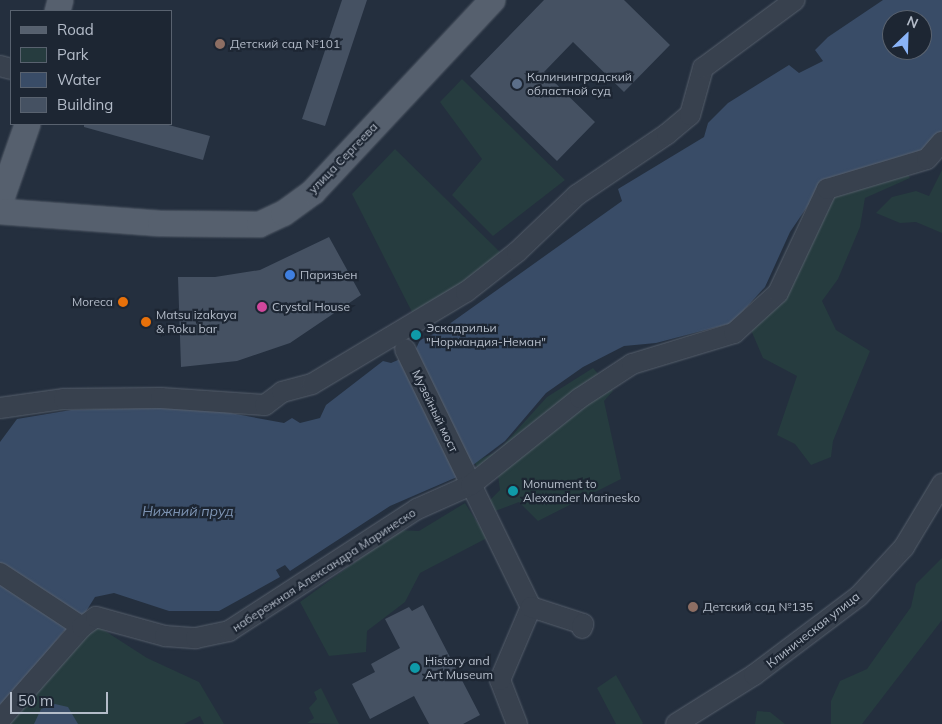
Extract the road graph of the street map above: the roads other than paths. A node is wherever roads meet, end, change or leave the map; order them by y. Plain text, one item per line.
1 (492, 0) edge
2 (795, 0) edge
3 (27, 125) edge
4 (942, 142) edge
5 (0, 201) edge
6 (0, 211) edge
7 (405, 349) dead end
8 (0, 408) edge
9 (468, 479) junction
10 (942, 484) edge
11 (0, 573) edge
12 (531, 607) junction
13 (82, 627) junction
14 (582, 628) dead end
15 (0, 720) edge
16 (518, 724) edge
17 (676, 724) edge

1 - 6 main road, улица Сергеева
2 - 8 street
3 - 5 main road
4 - 9 street, набережная Александра Маринеско
7 - 9 street, Музейный мост
9 - 12 street, Музейный мост
9 - 13 street, набережная Александра Маринеско
10 - 17 street, Клиническая улица
11 - 13 street
12 - 14 street
12 - 16 street
13 - 15 street, набережная Александра Маринеско

